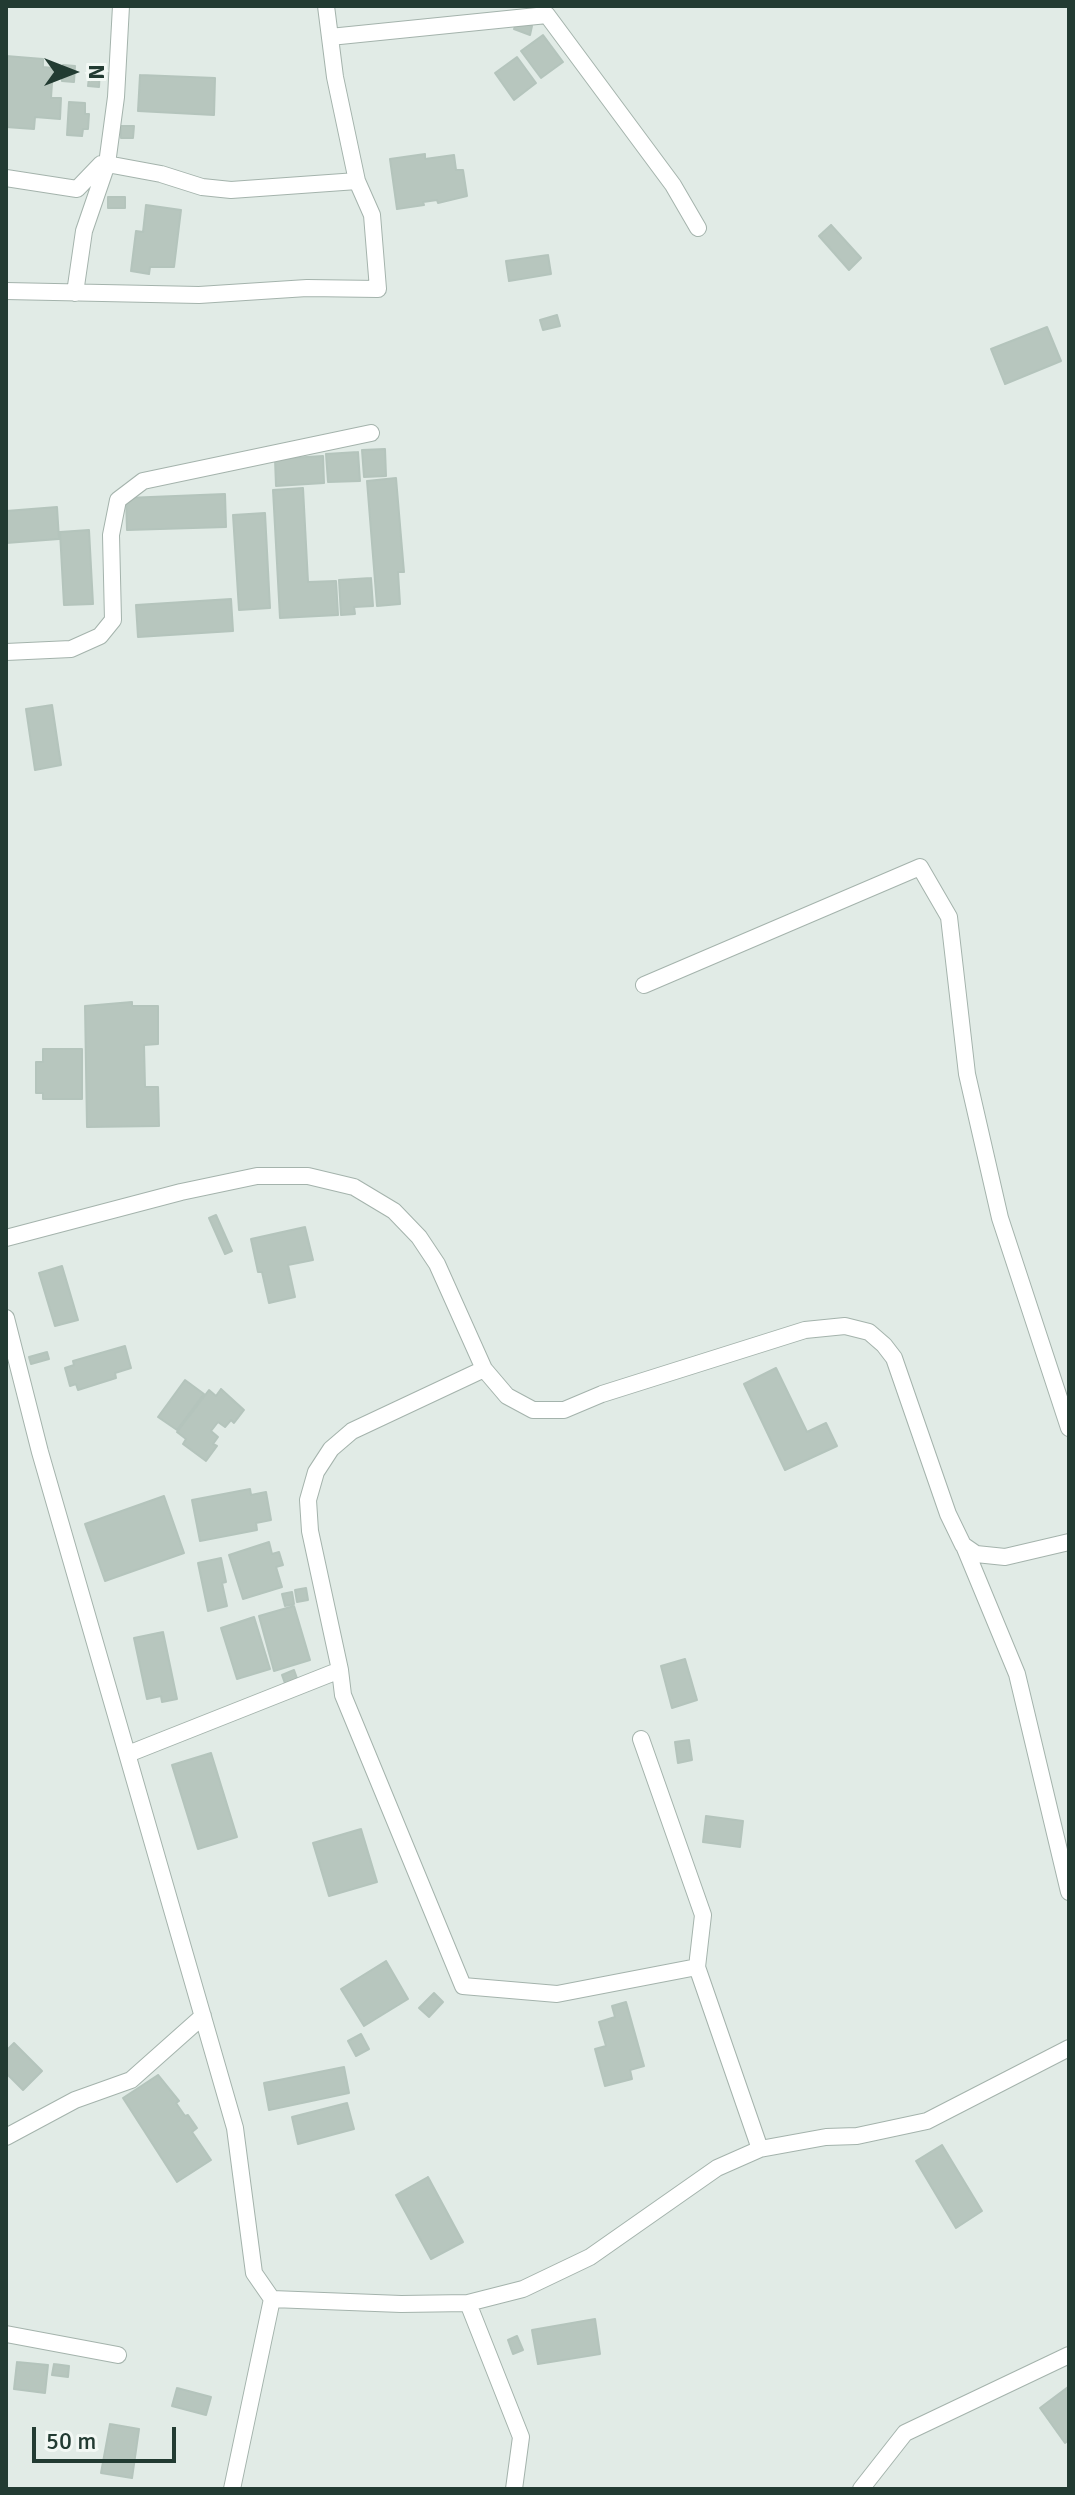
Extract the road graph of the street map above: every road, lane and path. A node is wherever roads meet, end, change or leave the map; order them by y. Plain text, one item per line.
1 (121, 6) edge
2 (326, 6) edge
3 (330, 37) junction
4 (107, 164) junction
5 (6, 178) edge
6 (357, 181) junction
7 (698, 228) dead end
8 (6, 291) edge
9 (75, 293) junction
10 (371, 433) dead end
11 (6, 652) edge
12 (644, 985) dead end
13 (6, 1238) edge
14 (6, 1318) edge
15 (484, 1369) junction
16 (1069, 1428) edge
17 (1069, 1542) edge
18 (963, 1545) junction
19 (340, 1670) junction
20 (641, 1739) dead end
21 (128, 1754) junction
22 (1063, 1836) edge
23 (1069, 1892) edge
24 (697, 1967) junction
25 (203, 2016) junction
26 (1069, 2048) edge
27 (6, 2137) edge
28 (760, 2149) junction
29 (272, 2299) junction
30 (468, 2303) junction
31 (6, 2334) edge
32 (118, 2355) dead end
33 (1069, 2355) edge
34 (232, 2489) edge
35 (514, 2489) edge
36 (861, 2489) edge

1 - 4 street
2 - 3 street
3 - 6 street
3 - 7 street
4 - 5 street
4 - 6 street
4 - 9 street
6 - 9 street
8 - 9 street
10 - 11 street
12 - 16 street
13 - 15 street
14 - 21 street
15 - 18 street
15 - 19 street
17 - 18 street
18 - 22 street
19 - 21 street
19 - 24 street
20 - 24 street
21 - 25 street
22 - 23 street
24 - 28 street
25 - 27 street
25 - 29 street
26 - 28 street
28 - 30 street
29 - 30 street
29 - 34 street
30 - 35 street
31 - 32 street
33 - 36 street

